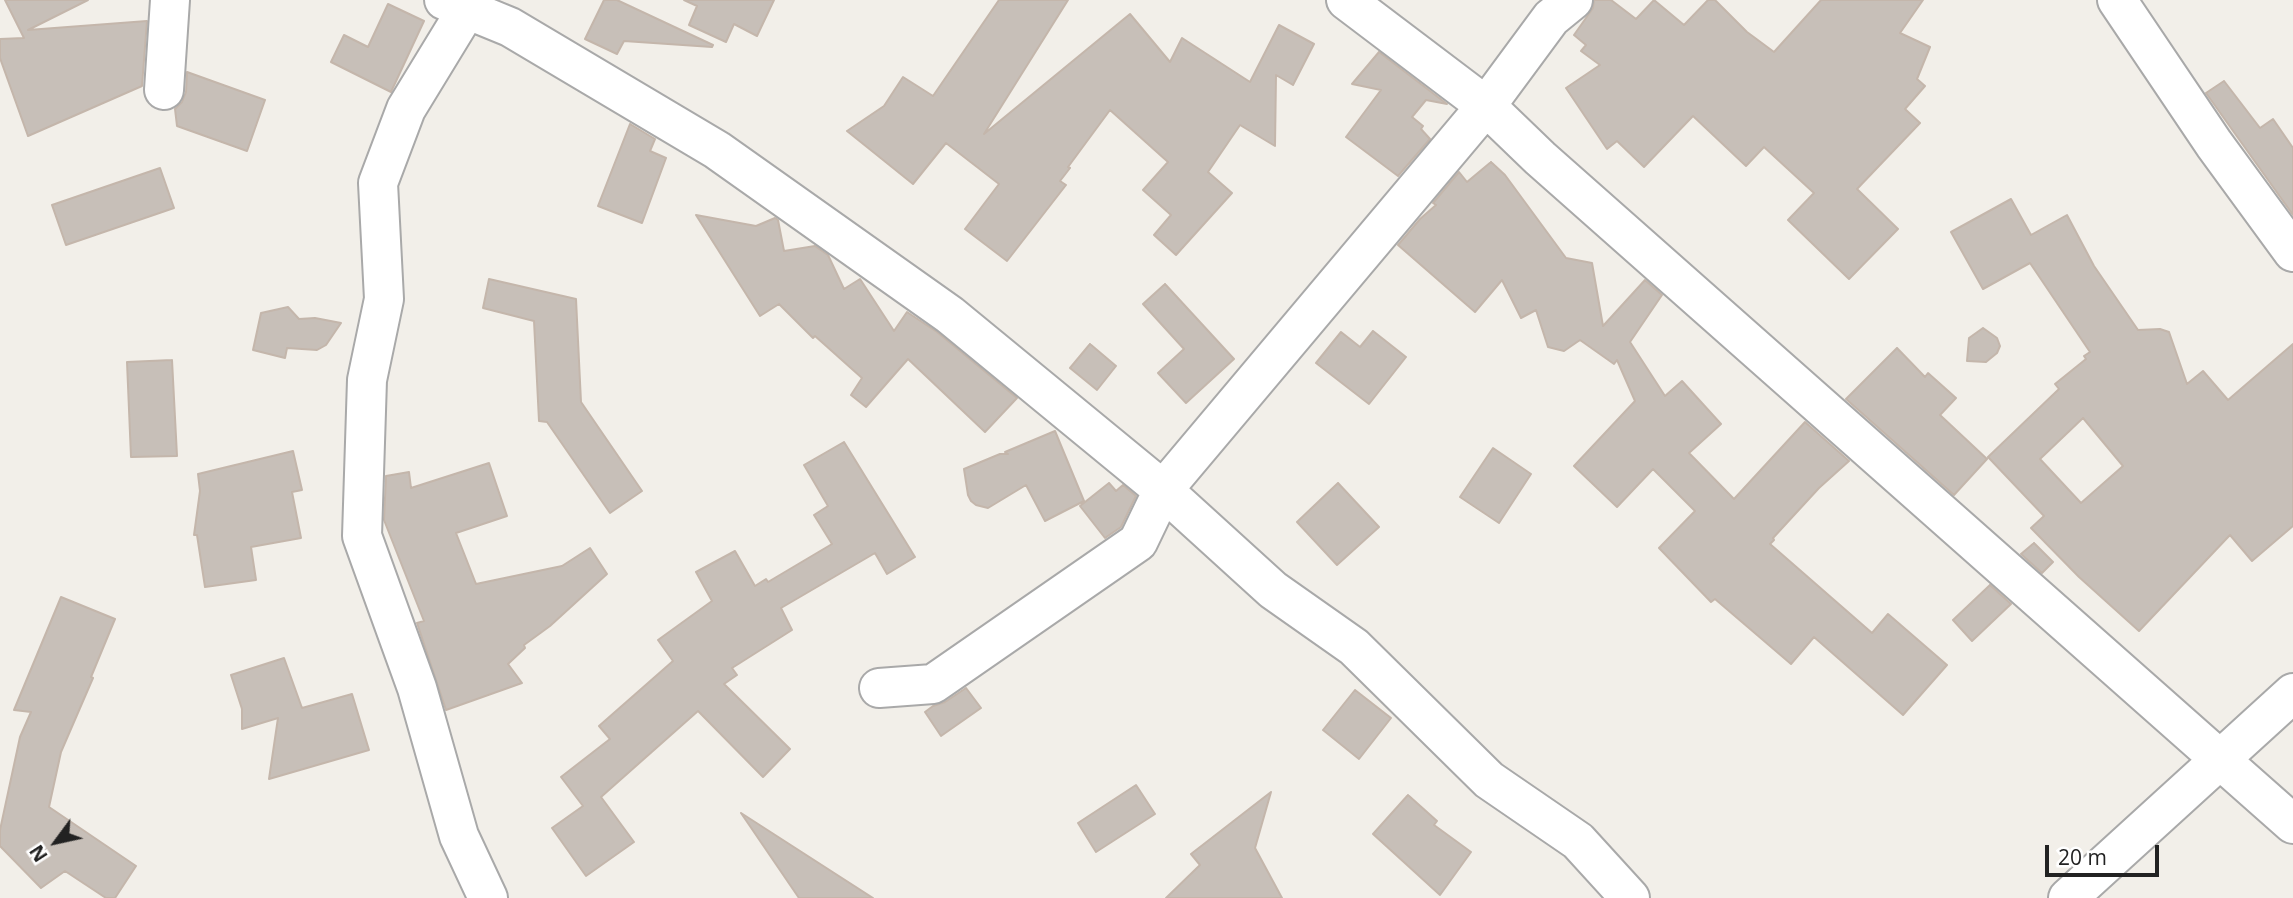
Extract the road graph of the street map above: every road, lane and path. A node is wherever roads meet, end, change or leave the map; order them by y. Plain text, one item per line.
1 (170, 0) edge
2 (1346, 0) edge
3 (1573, 0) edge
4 (2117, 0) edge
5 (455, 5) edge
6 (164, 90) dead end
7 (1486, 106) junction
8 (2293, 252) edge
9 (1163, 490) junction
10 (879, 688) dead end
11 (2293, 693) edge
12 (2220, 760) junction
13 (2293, 824) edge
14 (488, 898) edge
15 (1630, 898) edge
16 (2068, 898) edge

1 - 6 street
2 - 7 street
3 - 7 street
4 - 8 street
5 - 9 street
5 - 14 street
7 - 9 street
7 - 12 street
9 - 10 street
9 - 15 street
11 - 12 street
12 - 13 street
12 - 16 street

